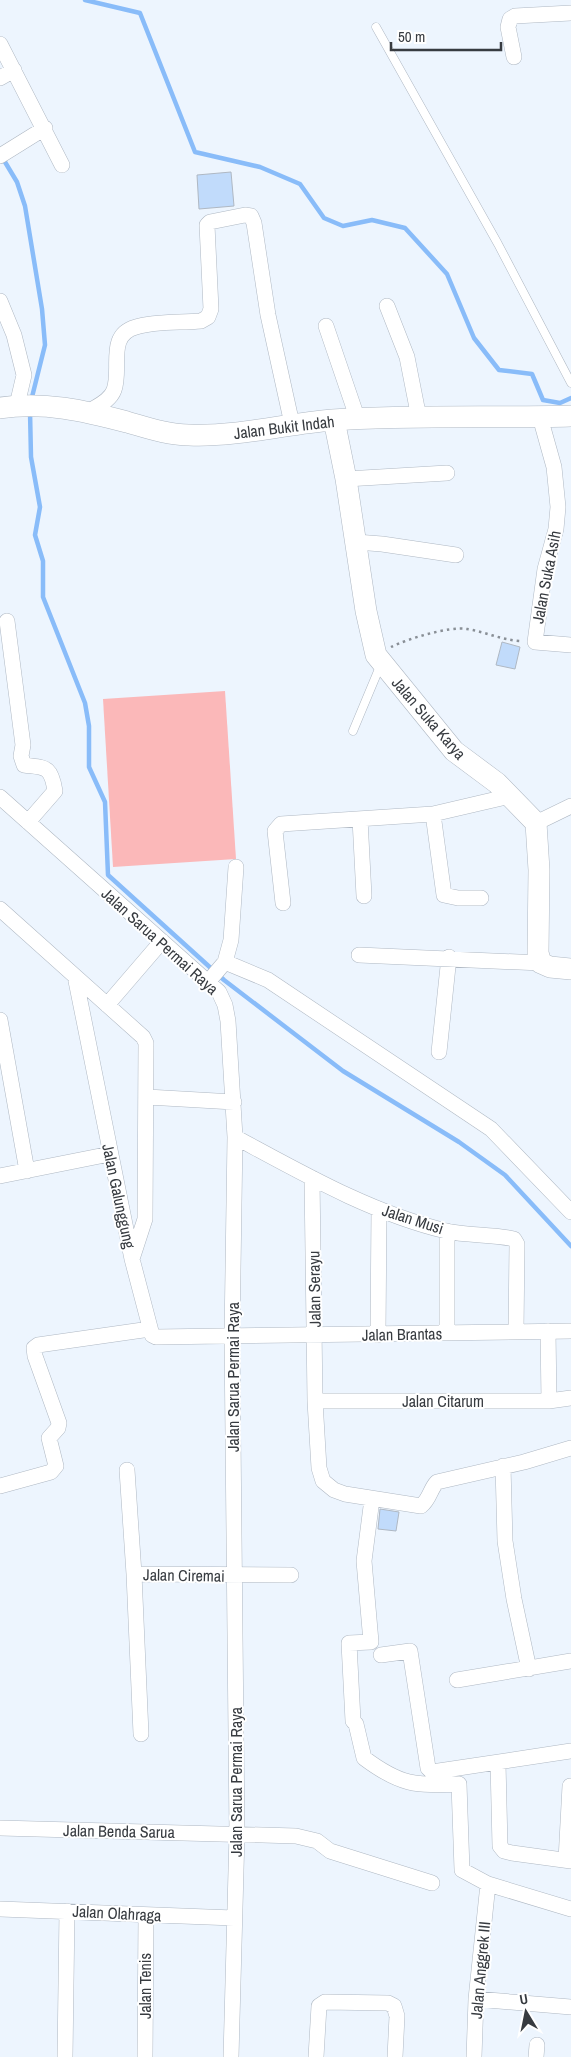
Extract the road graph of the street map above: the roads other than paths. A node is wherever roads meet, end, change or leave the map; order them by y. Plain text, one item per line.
1 (571, 13) edge
2 (376, 26) dead end
3 (0, 44) edge
4 (514, 57) dead end
5 (14, 70) junction
6 (0, 78) edge
7 (45, 128) junction
8 (4, 154) edge
9 (62, 165) dead end
10 (0, 301) edge
11 (387, 306) dead end
12 (326, 326) dead end
13 (571, 383) edge
14 (21, 406) edge
15 (88, 412) junction
16 (571, 416) edge
17 (540, 417) junction
18 (419, 418) junction
19 (334, 420) junction
20 (358, 420) junction
21 (292, 424) junction
22 (447, 472) dead end
23 (346, 479) junction
24 (356, 542) junction
25 (456, 555) dead end
26 (7, 621) dead end
27 (571, 645) edge
28 (379, 659) junction
29 (353, 731) dead end
30 (510, 796) junction
31 (0, 797) edge
32 (571, 806) edge
33 (433, 814) junction
34 (360, 819) junction
35 (28, 822) junction
36 (536, 822) junction
37 (236, 867) dead end
38 (364, 896) dead end
39 (481, 898) dead end
40 (283, 902) dead end
41 (0, 909) edge
42 (162, 941) junction
43 (359, 955) dead end
44 (449, 957) junction
45 (541, 963) junction
46 (571, 969) edge
47 (216, 972) junction
48 (75, 976) junction
49 (106, 1005) junction
50 (0, 1020) edge
51 (439, 1052) dead end
52 (147, 1098) junction
53 (234, 1102) junction
54 (235, 1136) junction
55 (110, 1154) junction
56 (27, 1172) junction
57 (0, 1176) edge
58 (312, 1178) junction
59 (379, 1209) junction
60 (571, 1212) edge
61 (447, 1231) junction
62 (132, 1259) junction
63 (150, 1329) junction
64 (548, 1331) junction
65 (571, 1331) edge
66 (516, 1332) junction
67 (447, 1333) junction
68 (378, 1335) junction
69 (232, 1336) junction
70 (314, 1336) junction
71 (571, 1398) edge
72 (315, 1401) junction
73 (548, 1401) junction
74 (571, 1448) edge
75 (503, 1466) junction
76 (127, 1470) dead end
77 (0, 1486) edge
78 (372, 1499) junction
79 (134, 1574) junction
80 (291, 1575) dead end
81 (234, 1576) junction
82 (381, 1655) dead end
83 (571, 1661) edge
84 (529, 1669) junction
85 (457, 1680) dead end
86 (141, 1734) dead end
87 (571, 1751) edge
88 (498, 1763) junction
89 (570, 1786) edge
90 (0, 1828) edge
91 (237, 1833) junction
92 (569, 1861) edge
93 (432, 1883) dead end
94 (488, 1884) junction
95 (0, 1909) edge
96 (571, 1909) edge
97 (67, 1911) junction
98 (146, 1915) junction
99 (234, 1918) junction
100 (476, 1999) junction
101 (571, 2007) edge
102 (65, 2057) edge
103 (145, 2057) edge
104 (232, 2057) edge
105 (316, 2057) edge
106 (395, 2057) edge
107 (474, 2057) edge

1 - 4 street
2 - 13 lane
3 - 5 street
5 - 6 street
5 - 7 street
7 - 8 street
7 - 9 street
10 - 14 street
11 - 18 street
12 - 20 street
14 - 15 street, Jalan Bukit Indah
15 - 21 street, Jalan Bukit Indah
15 - 21 street
16 - 17 street, Jalan Bukit Indah
17 - 18 street, Jalan Bukit Indah
17 - 27 street, Jalan Suka Asih
18 - 20 street, Jalan Bukit Indah
19 - 20 street, Jalan Bukit Indah
19 - 21 street, Jalan Bukit Indah
19 - 23 street, Jalan Suka Karya
22 - 23 street
23 - 24 street, Jalan Suka Karya
24 - 25 street
24 - 28 street, Jalan Suka Karya
26 - 35 street
28 - 29 lane
28 - 30 street, Jalan Suka Karya
30 - 33 street
30 - 36 street, Jalan Suka Karya
31 - 35 street, Jalan Sarua Permai Raya
32 - 36 street
33 - 34 street
33 - 39 street
34 - 38 street
34 - 40 street
35 - 42 street, Jalan Sarua Permai Raya
36 - 45 street
37 - 47 street
41 - 48 street
42 - 47 street, Jalan Sarua Permai Raya
42 - 49 street
43 - 44 street
44 - 45 street
44 - 51 street
45 - 46 street
47 - 53 street, Jalan Sarua Permai Raya
47 - 60 street
48 - 49 street
48 - 55 street, Jalan Galunggung
49 - 52 street
50 - 56 street
52 - 53 street
52 - 62 street
53 - 54 street, Jalan Sarua Permai Raya
54 - 58 street, Jalan Musi
54 - 69 street, Jalan Sarua Permai Raya
55 - 56 street
55 - 62 street, Jalan Galunggung
56 - 57 street
58 - 59 street, Jalan Musi
58 - 70 street, Jalan Serayu
59 - 61 street, Jalan Musi
59 - 68 street
61 - 66 street, Jalan Musi
61 - 67 street
62 - 63 street, Jalan Galunggung
63 - 69 street
63 - 77 street
64 - 65 street, Jalan Brantas
64 - 66 street, Jalan Brantas
64 - 73 street
66 - 67 street, Jalan Brantas
67 - 68 street, Jalan Brantas
68 - 70 street, Jalan Brantas
69 - 70 street, Jalan Brantas
69 - 81 street, Jalan Sarua Permai Raya
70 - 72 street, Jalan Serayu
71 - 73 street, Jalan Citarum
72 - 73 street, Jalan Citarum
72 - 78 street, Jalan Serayu
74 - 75 street
75 - 78 street, Jalan Serayu
75 - 84 street
76 - 79 street
78 - 94 street
79 - 81 street, Jalan Ciremai
79 - 86 street
80 - 81 street, Jalan Ciremai
81 - 91 street, Jalan Sarua Permai Raya
82 - 88 street
83 - 84 street
84 - 85 street
87 - 88 street
88 - 92 street
89 - 92 street
90 - 91 street, Jalan Benda Sarua
91 - 93 street, Jalan Benda Sarua
91 - 99 street, Jalan Sarua Permai Raya
94 - 96 street
94 - 100 street, Jalan Anggrek III
95 - 97 street, Jalan Olahraga
97 - 98 street, Jalan Olahraga
97 - 102 street
98 - 99 street, Jalan Olahraga
98 - 103 street, Jalan Tenis
99 - 104 street, Jalan Sarua Permai Raya
100 - 101 street
100 - 107 street, Jalan Anggrek III
105 - 106 street

